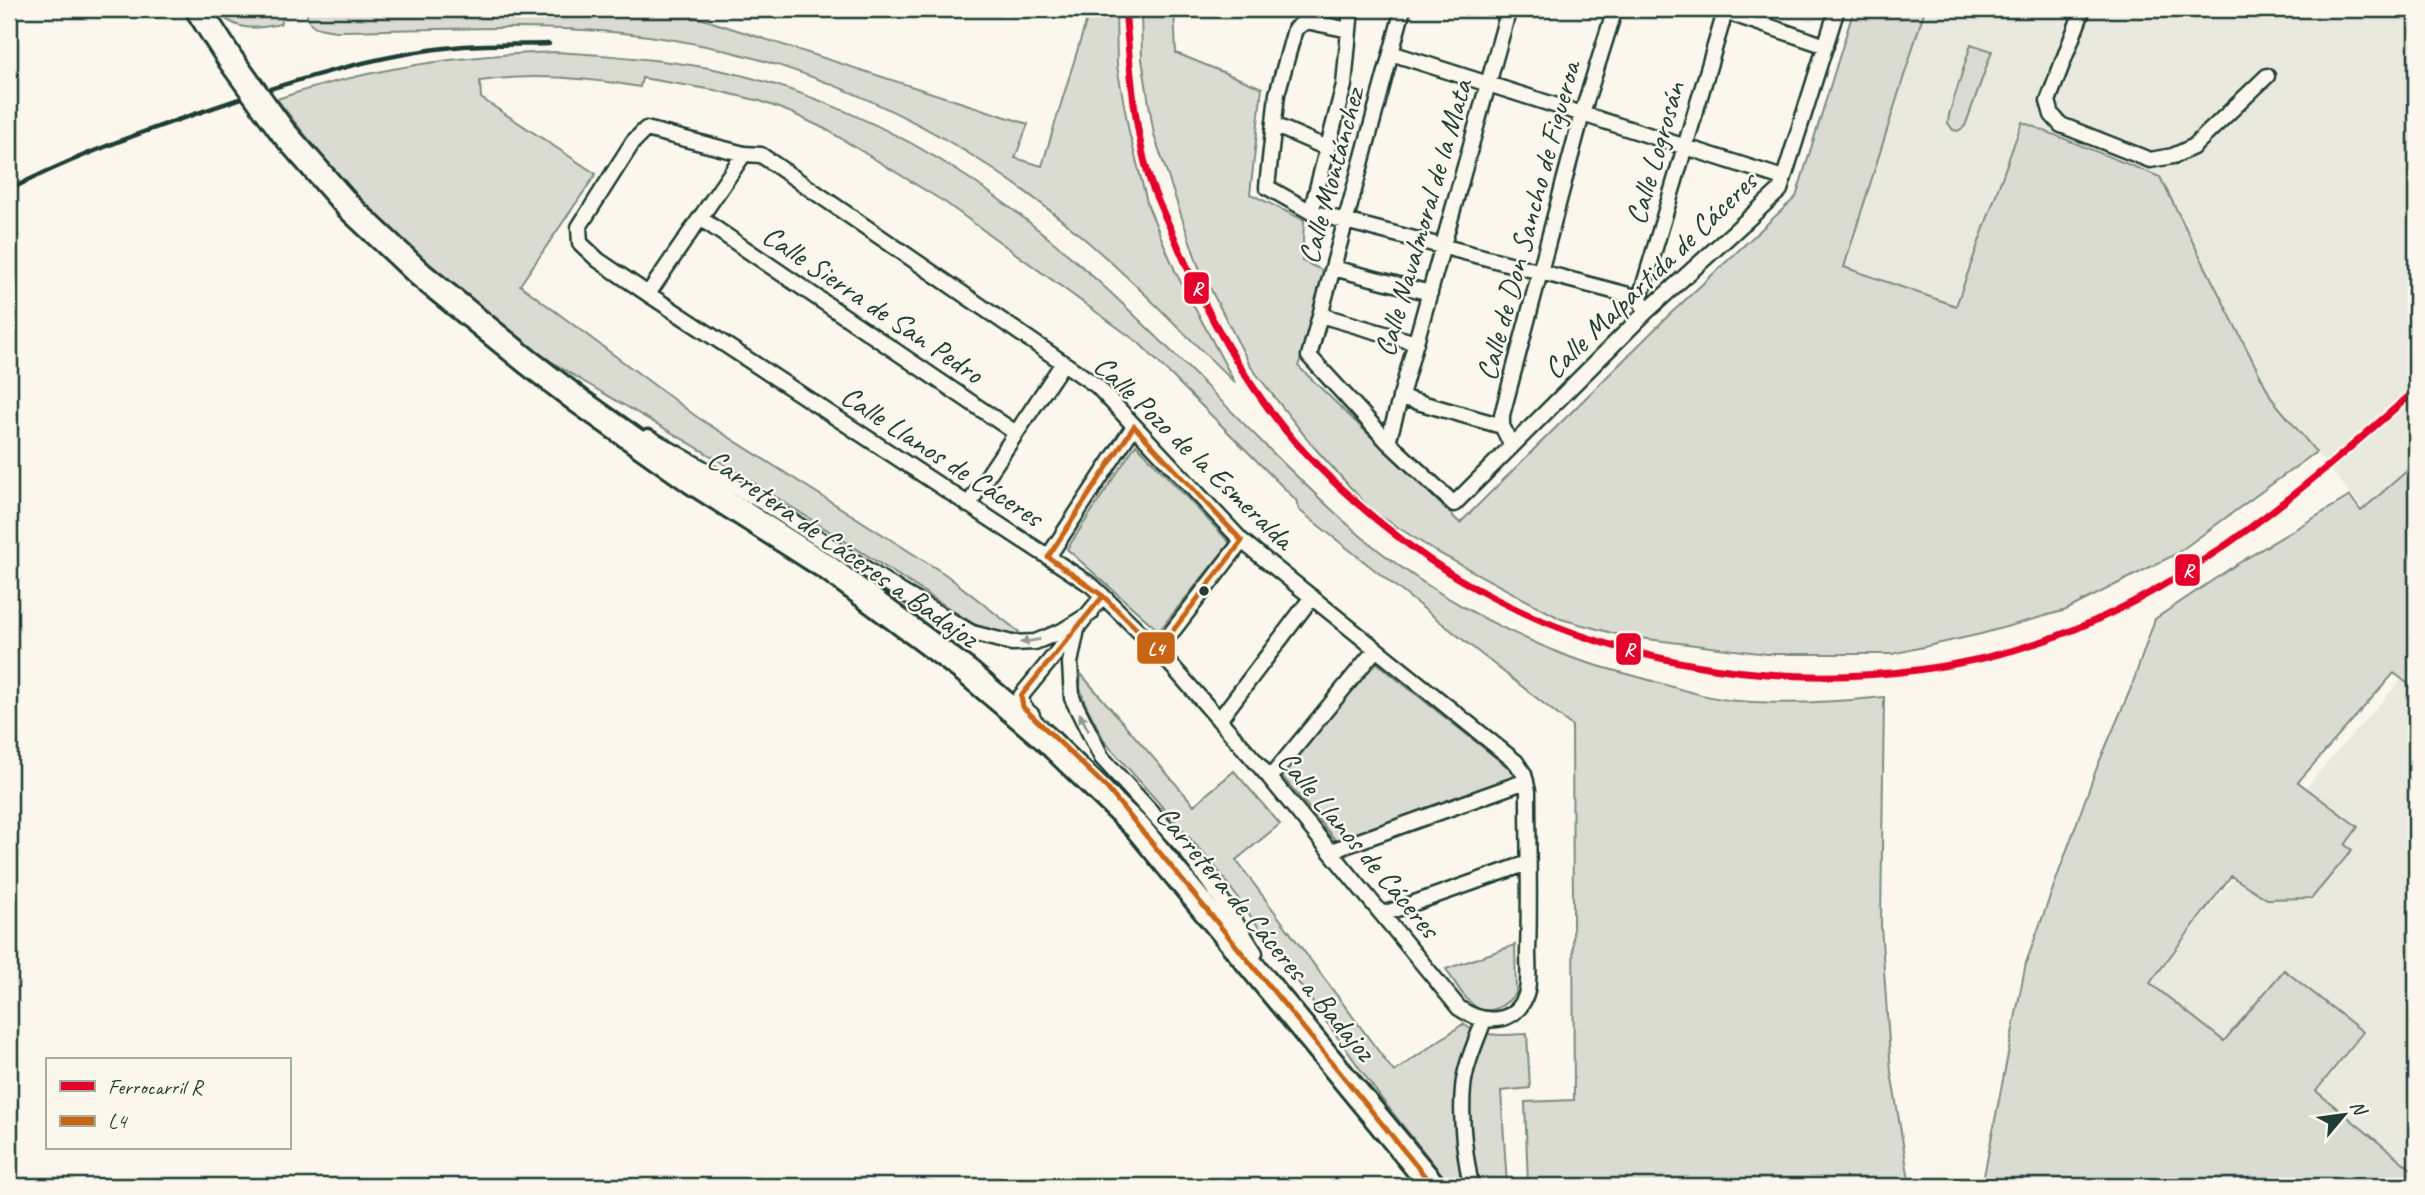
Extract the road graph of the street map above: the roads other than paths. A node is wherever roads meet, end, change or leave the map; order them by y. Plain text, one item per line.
1 (198, 9) edge
2 (1351, 9) edge
3 (1403, 9) edge
4 (1509, 9) edge
5 (1615, 9) edge
6 (1837, 9) edge
7 (2084, 9) edge
8 (1723, 10) edge
9 (1349, 30) junction
10 (1826, 46) junction
11 (1391, 53) junction
12 (2267, 76) dead end
13 (1488, 83) junction
14 (1582, 114) junction
15 (1274, 125) junction
16 (1327, 148) junction
17 (1683, 148) junction
18 (744, 154) junction
19 (1783, 178) junction
20 (1311, 212) junction
21 (700, 218) junction
22 (1345, 221) junction
23 (580, 243) joint
24 (1441, 248) junction
25 (1333, 268) junction
26 (1541, 272) junction
27 (1430, 293) junction
28 (648, 294) junction
29 (1643, 305) junction
30 (1320, 315) junction
31 (1416, 343) junction
32 (528, 362) junction
33 (1063, 363) junction
34 (1400, 397) junction
35 (1134, 426) junction
36 (1502, 426) junction
37 (632, 428) junction
38 (1016, 433) junction
39 (1388, 442) junction
40 (1512, 446) junction
41 (968, 505) junction
42 (1242, 541) junction
43 (1048, 557) junction
44 (828, 568) junction
45 (1103, 596) junction
46 (1312, 597) junction
47 (1091, 613) junction
48 (1077, 629) junction
49 (1377, 649) junction
50 (1158, 650) junction
51 (1021, 696) junction
52 (1219, 720) junction
53 (1270, 778) junction
54 (1526, 780) junction
55 (1138, 828) junction
56 (1331, 851) junction
57 (1528, 863) junction
58 (1383, 914) junction
59 (1255, 953) junction
60 (1484, 1020) junction
61 (1353, 1087) junction
62 (1433, 1186) edge
63 (1471, 1186) edge

1 - 32 highway, Carretera de Cáceres a Badajoz, bridge
2 - 9 street
3 - 11 street, Calle Montánchez
4 - 13 street, Calle Navalmoral de la Mata
5 - 14 street, Calle de Don Sancho de Figueroa
6 - 10 street, Calle Malpartida de Cáceres
7 - 12 street
8 - 10 street
8 - 17 street, Calle Logrosán
9 - 15 street
9 - 16 street
10 - 19 street, Calle Malpartida de Cáceres
11 - 13 street
11 - 22 street, Calle Montánchez
13 - 14 street
13 - 24 street, Calle Navalmoral de la Mata
14 - 17 street
14 - 26 street, Calle de Don Sancho de Figueroa
15 - 16 street
15 - 20 street
16 - 20 street
17 - 19 street
17 - 29 street, Calle Logrosán
18 - 21 street
18 - 23 street, Calle Pozo de la Esmeralda
18 - 33 street, Calle Pozo de la Esmeralda
19 - 29 street, Calle Malpartida de Cáceres
20 - 22 street
21 - 28 street
21 - 38 street, Calle Sierra de San Pedro
22 - 24 street
22 - 25 street, Calle Montánchez
23 - 28 street, Calle Llanos de Cáceres
24 - 26 street
24 - 27 street, Calle Navalmoral de la Mata
25 - 27 street
25 - 30 street, Calle Montánchez
26 - 29 street
26 - 36 street, Calle de Don Sancho de Figueroa
27 - 31 street, Calle Navalmoral de la Mata
28 - 41 street, Calle Llanos de Cáceres
29 - 40 street, Calle Malpartida de Cáceres
30 - 31 street
30 - 39 street, Calle Montánchez
31 - 34 street, Calle Navalmoral de la Mata
32 - 37 highway, Carretera de Cáceres a Badajoz
32 - 44 highway, Carretera de Cáceres a Badajoz
33 - 35 street, Calle Pozo de la Esmeralda
33 - 38 street
34 - 36 street
34 - 39 street, Calle Navalmoral de la Mata
35 - 42 street, Calle Pozo de la Esmeralda
35 - 43 street
36 - 40 street, Calle de Don Sancho de Figueroa
47 -> 37 street
37 - 51 highway, Carretera de Cáceres a Badajoz
38 - 41 street
39 - 40 street, Calle Malpartida de Cáceres
41 - 43 street, Calle Llanos de Cáceres
42 - 46 street, Calle Pozo de la Esmeralda
42 - 50 street
43 - 45 street, Calle Llanos de Cáceres
44 - 51 street
44 - 55 highway, Carretera de Cáceres a Badajoz
45 - 47 street
45 - 50 street, Calle Llanos de Cáceres
46 - 49 street, Calle Pozo de la Esmeralda
46 - 52 street
47 - 48 street
48 - 51 street
59 -> 48 street
49 - 53 street
49 - 54 street, Calle Pozo de la Esmeralda
50 - 52 street, Calle Llanos de Cáceres
51 - 55 street
51 - 59 highway, Carretera de Cáceres a Badajoz
52 - 53 street, Calle Llanos de Cáceres
53 - 56 street, Calle Llanos de Cáceres
54 - 56 street
54 - 57 street
55 - 61 highway, Carretera de Cáceres a Badajoz
56 - 58 street, Calle Llanos de Cáceres
57 - 58 street
57 - 60 street
58 - 60 street, Calle Llanos de Cáceres
59 - 61 highway, Carretera de Cáceres a Badajoz
60 - 63 street
61 - 62 highway, Carretera de Cáceres a Badajoz

